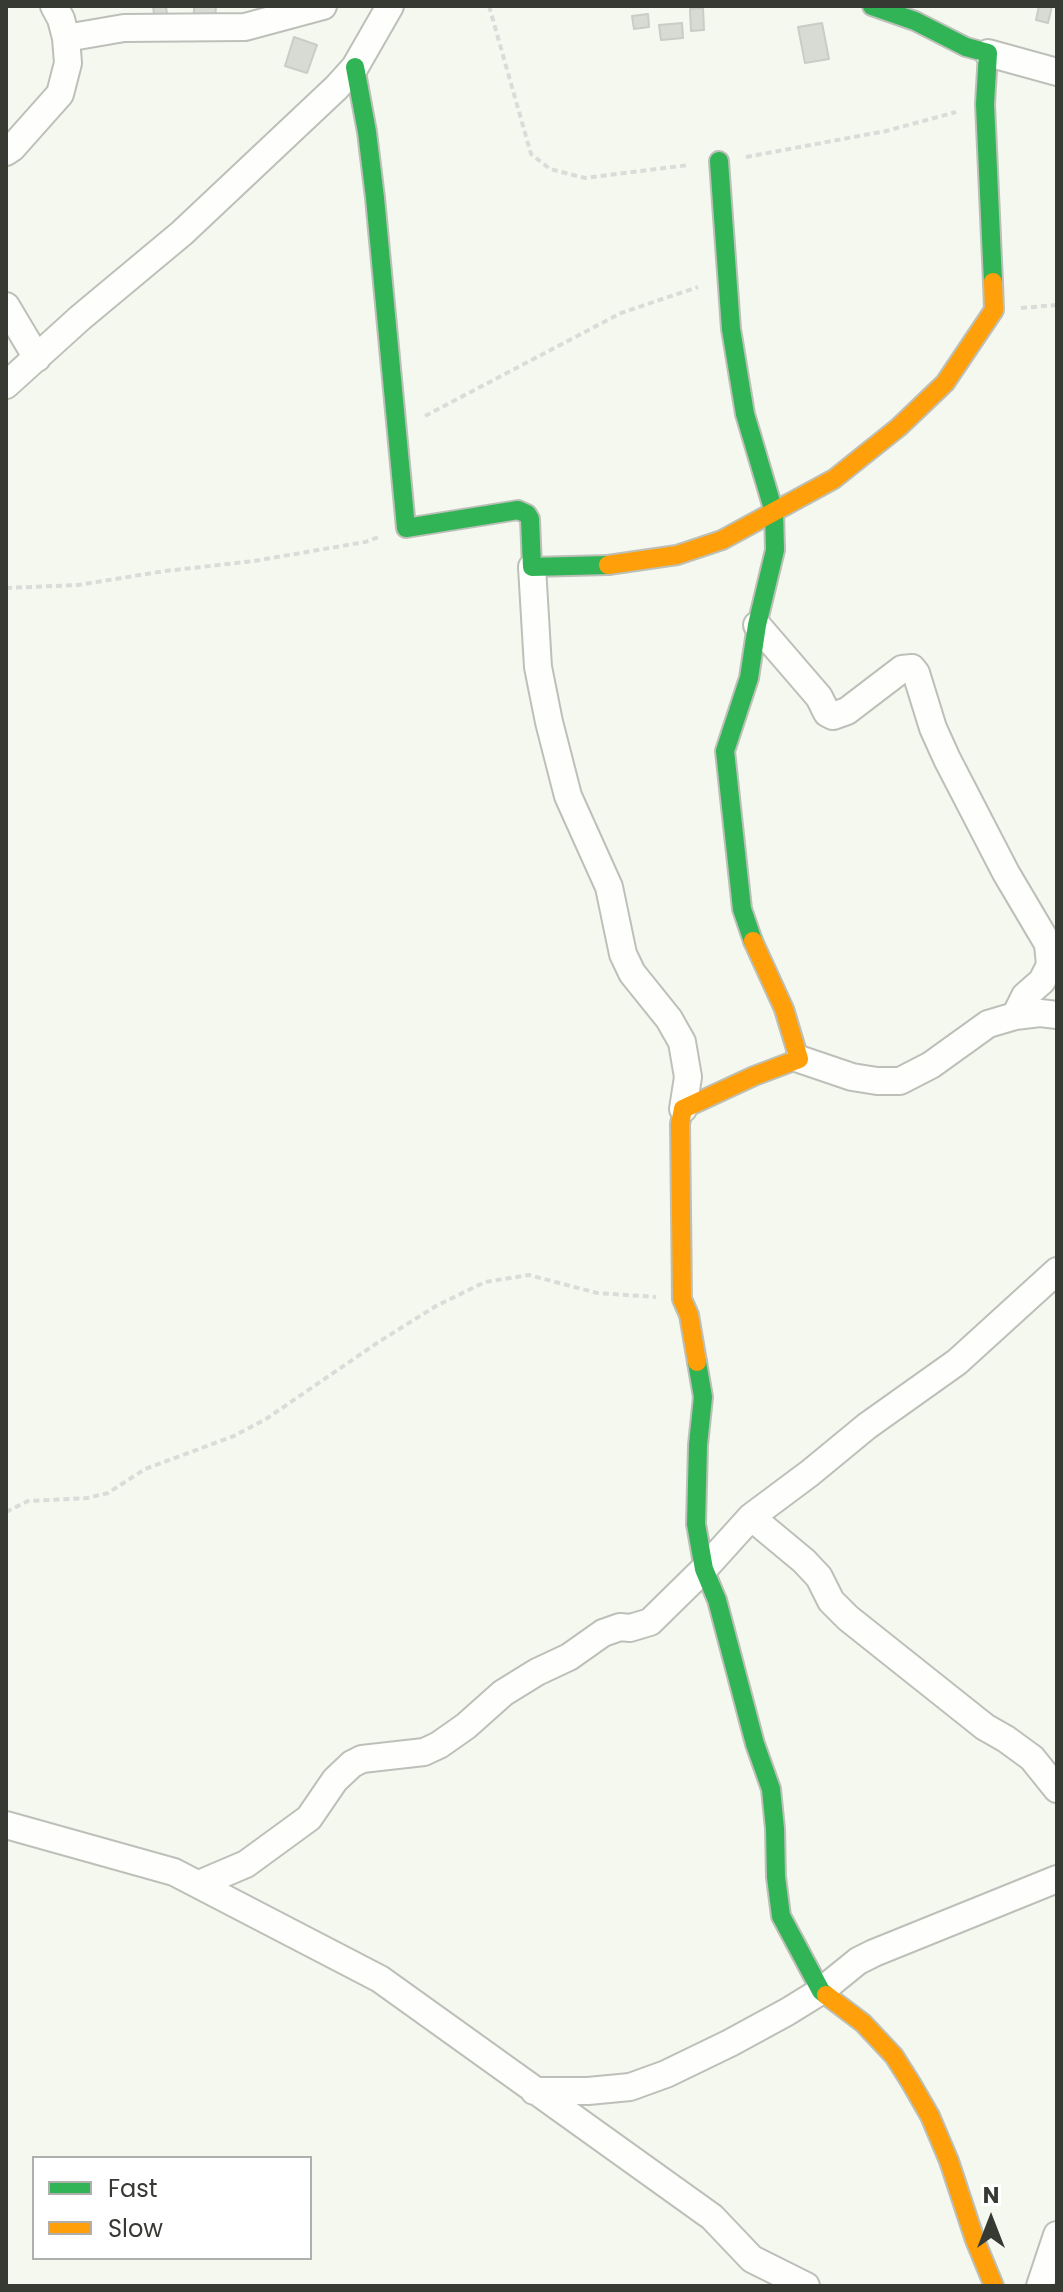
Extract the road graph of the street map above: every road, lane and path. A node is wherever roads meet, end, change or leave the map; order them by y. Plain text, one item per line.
1 (54, 6) edge
2 (323, 6) edge
3 (390, 6) edge
4 (489, 6) edge
5 (872, 6) edge
6 (66, 38) junction
7 (988, 53) junction
8 (355, 67) junction
9 (1057, 72) edge
10 (985, 104) junction
11 (6, 152) edge
12 (719, 161) junction
13 (727, 278) junction
14 (1057, 305) edge
15 (6, 306) edge
16 (994, 310) junction
17 (37, 358) junction
18 (6, 385) edge
19 (398, 430) junction
20 (774, 512) junction
21 (406, 528) junction
22 (532, 567) junction
23 (6, 588) edge
24 (757, 625) junction
25 (1057, 1015) edge
26 (1015, 1016) junction
27 (799, 1059) junction
28 (683, 1109) junction
29 (1057, 1271) edge
30 (682, 1299) junction
31 (6, 1512) edge
32 (751, 1517) junction
33 (704, 1569) junction
34 (1057, 1789) edge
35 (6, 1825) edge
36 (1057, 1879) edge
37 (199, 1884) junction
38 (821, 1991) junction
39 (534, 2091) junction
40 (1057, 2235) edge
41 (752, 2259) junction
42 (763, 2286) edge
43 (806, 2286) edge
44 (994, 2286) edge
45 (1040, 2286) edge

1 - 6 street
2 - 6 street
3 - 8 street
4 - 12 path
5 - 7 street
6 - 11 street
7 - 9 street
7 - 10 street
8 - 17 street
8 - 19 street
10 - 12 path
10 - 16 street
12 - 13 street
13 - 19 path
13 - 20 street
14 - 16 path
15 - 17 street
16 - 20 street
17 - 18 street
19 - 21 street
20 - 22 street
20 - 24 street
21 - 22 street
21 - 23 path
22 - 28 street
24 - 26 street
24 - 27 street
25 - 26 street
26 - 27 street
27 - 28 street
28 - 30 street
29 - 32 street
30 - 31 path
30 - 33 street
32 - 33 street
32 - 34 street
33 - 37 street
33 - 38 street
35 - 37 street
36 - 38 street
37 - 39 street
38 - 39 street
38 - 44 street
39 - 41 street
40 - 45 street
41 - 42 street
41 - 43 street

